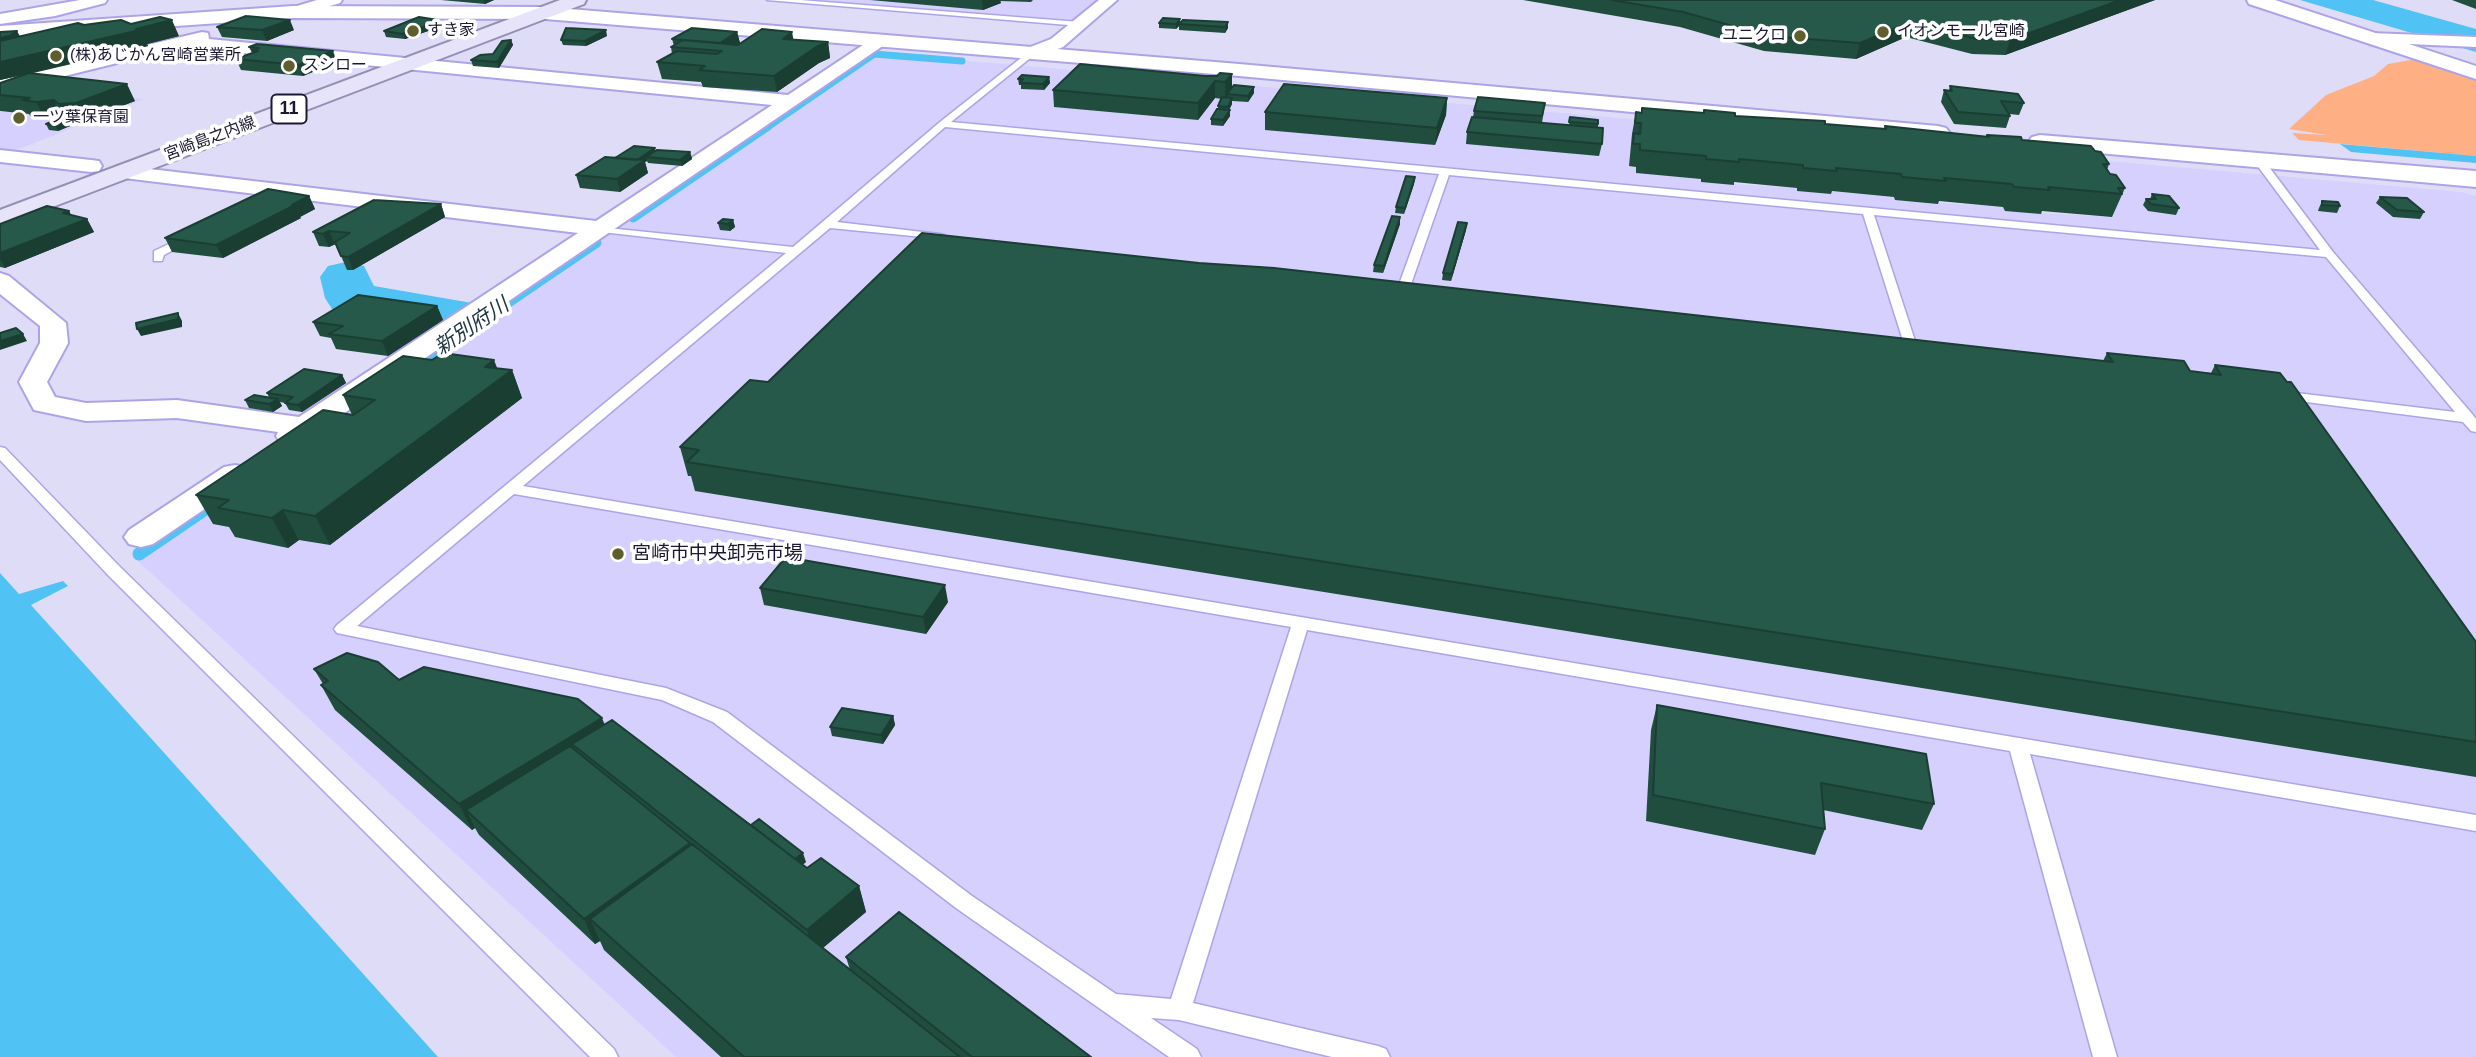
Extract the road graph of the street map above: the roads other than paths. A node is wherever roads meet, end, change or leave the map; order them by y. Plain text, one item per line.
1 (99, 0) edge
2 (334, 0) edge
3 (577, 0) edge
4 (771, 0) edge
5 (1109, 0) edge
6 (2256, 0) edge
7 (545, 6) edge
8 (293, 12) junction
9 (511, 12) junction
10 (263, 16) junction
11 (0, 19) edge
12 (1080, 24) junction
13 (0, 32) edge
14 (2370, 38) junction
15 (881, 41) junction
16 (182, 42) junction
17 (2476, 43) edge
18 (1031, 53) junction
19 (379, 61) junction
20 (408, 64) junction
21 (2476, 73) edge
22 (0, 86) edge
23 (792, 102) junction
24 (943, 124) junction
25 (1966, 136) edge
26 (2020, 141) edge
27 (0, 156) edge
28 (2259, 161) junction
29 (91, 166) junction
30 (1446, 171) junction
31 (124, 172) junction
32 (2476, 179) edge
33 (284, 191) junction
34 (0, 200) edge
35 (261, 202) edge
36 (1867, 211) junction
37 (0, 219) edge
38 (828, 224) junction
39 (602, 229) junction
40 (204, 230) edge
41 (951, 238) edge
42 (795, 251) junction
43 (2329, 254) junction
44 (158, 260) dead end
45 (0, 281) edge
46 (1403, 290) edge
47 (1912, 350) edge
48 (2259, 393) edge
49 (2472, 423) edge
50 (304, 427) junction
51 (0, 451) edge
52 (512, 489) junction
53 (141, 537) dead end
54 (1301, 623) junction
55 (2018, 745) junction
56 (2476, 823) edge
57 (1112, 1004) junction
58 (1179, 1010) junction
59 (606, 1057) edge
60 (1189, 1057) edge
61 (1378, 1057) edge
62 (2105, 1057) edge

1 - 11 street
2 - 8 street
3 - 7 main road, 宮崎島之内線 / 11
4 - 12 lane
5 - 12 street
6 - 14 street
7 - 9 main road, 宮崎島之内線 / 11
7 - 15 street
7 - 20 main road, 宮崎島之内線 / 11
8 - 9 street
8 - 10 street
9 - 19 main road, 宮崎島之内線 / 11
10 - 13 street
10 - 16 street
12 - 18 street
14 - 17 street
14 - 21 street
15 - 18 street
15 - 23 street
16 - 19 street
16 - 22 street
18 - 24 lane
18 - 25 street
19 - 20 street
19 - 29 main road, 宮崎島之内線 / 11
20 - 23 street
20 - 31 main road, 宮崎島之内線 / 11
23 - 39 street
24 - 30 lane
24 - 38 lane
26 - 28 street
27 - 29 street
28 - 32 street
28 - 43 lane
29 - 34 main road, 宮崎島之内線 / 11
30 - 36 lane
30 - 46 lane
31 - 33 street
31 - 37 main road, 宮崎島之内線 / 11
33 - 35 lane
33 - 39 street
36 - 43 lane
36 - 47 lane
38 - 41 lane
38 - 42 lane
39 - 42 lane
39 - 50 street
40 - 44 lane
42 - 52 lane
43 - 49 lane
45 - 50 street
48 - 49 lane
50 - 53 street
51 - 59 lane
52 - 54 lane
52 - 57 lane
54 - 55 lane
54 - 58 lane
55 - 56 lane
55 - 62 lane
57 - 58 lane
57 - 60 lane
58 - 61 lane

